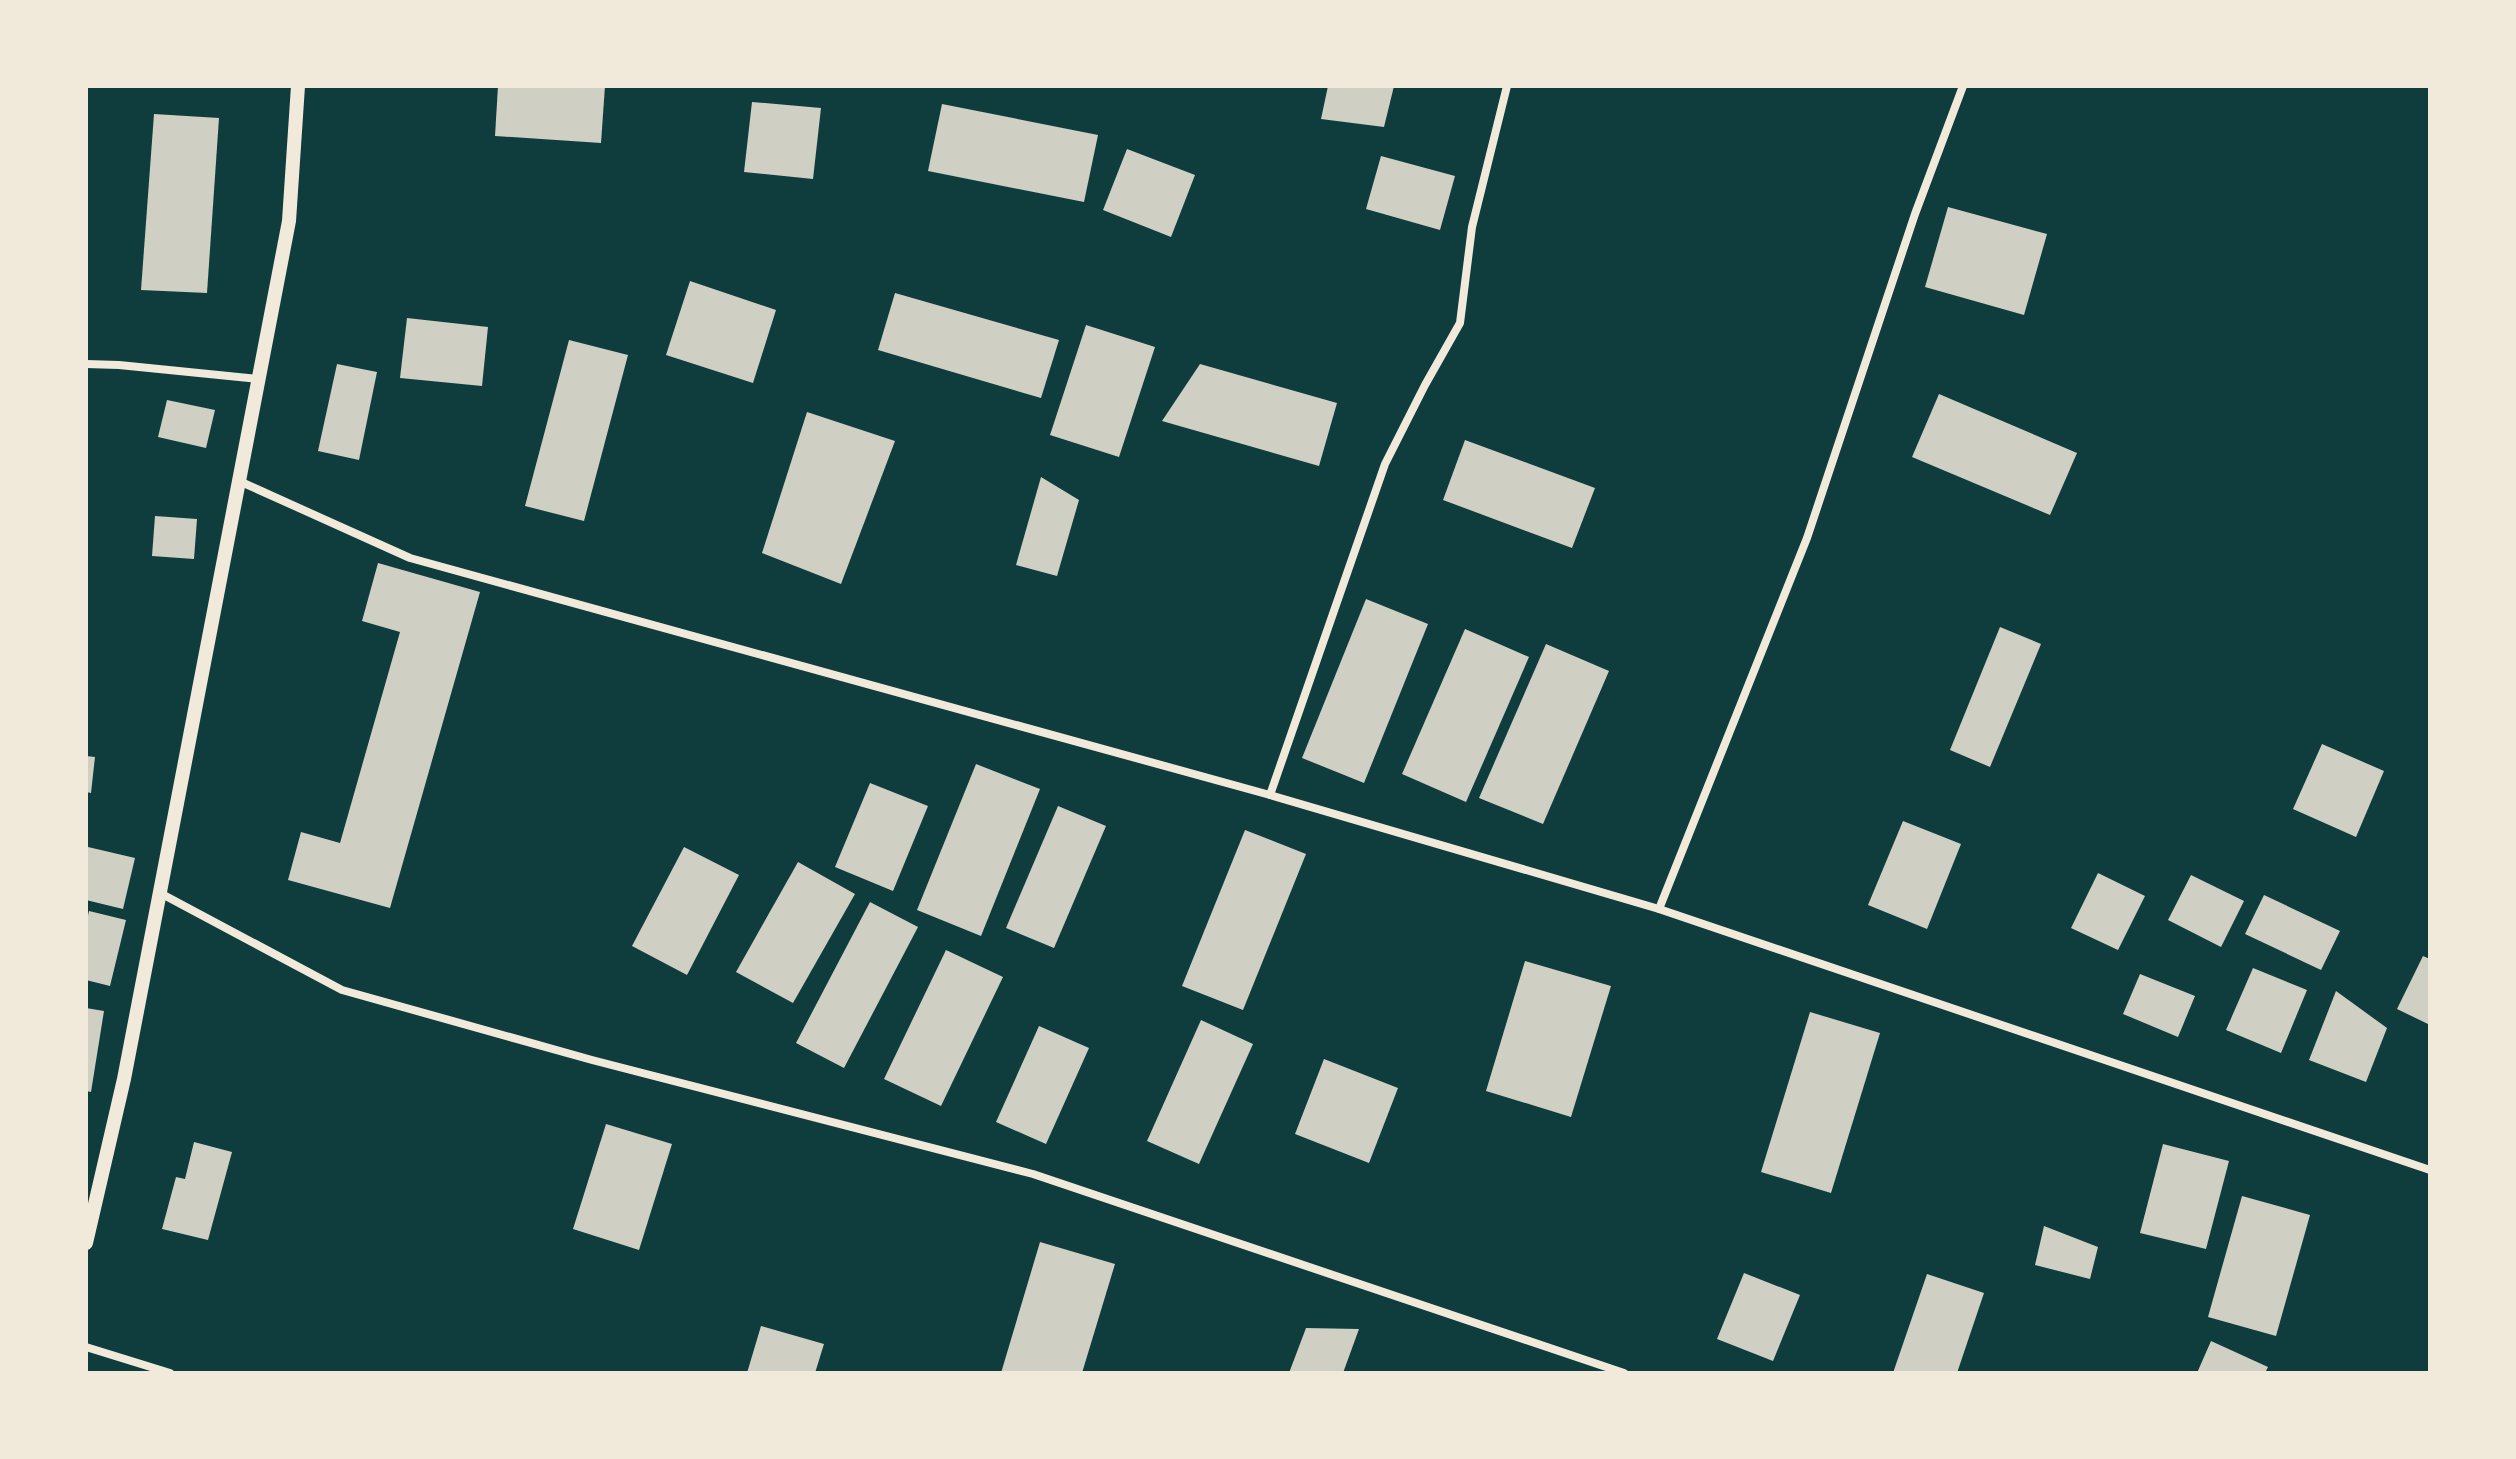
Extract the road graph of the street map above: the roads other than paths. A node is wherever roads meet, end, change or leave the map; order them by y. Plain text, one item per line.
1 (298, 86) edge
2 (1507, 86) edge
3 (1963, 86) edge
4 (86, 364) edge
5 (258, 379) junction
6 (239, 481) junction
7 (1270, 795) junction
8 (160, 893) junction
9 (1659, 909) junction
10 (2430, 1170) edge
11 (86, 1243) edge
12 (86, 1347) edge
13 (170, 1373) edge
14 (1624, 1373) edge

1 - 5 street
2 - 7 street
3 - 9 street
4 - 5 street
5 - 6 street
6 - 7 street
6 - 8 street
7 - 9 street
8 - 11 street
8 - 14 street
9 - 10 street
12 - 13 street

